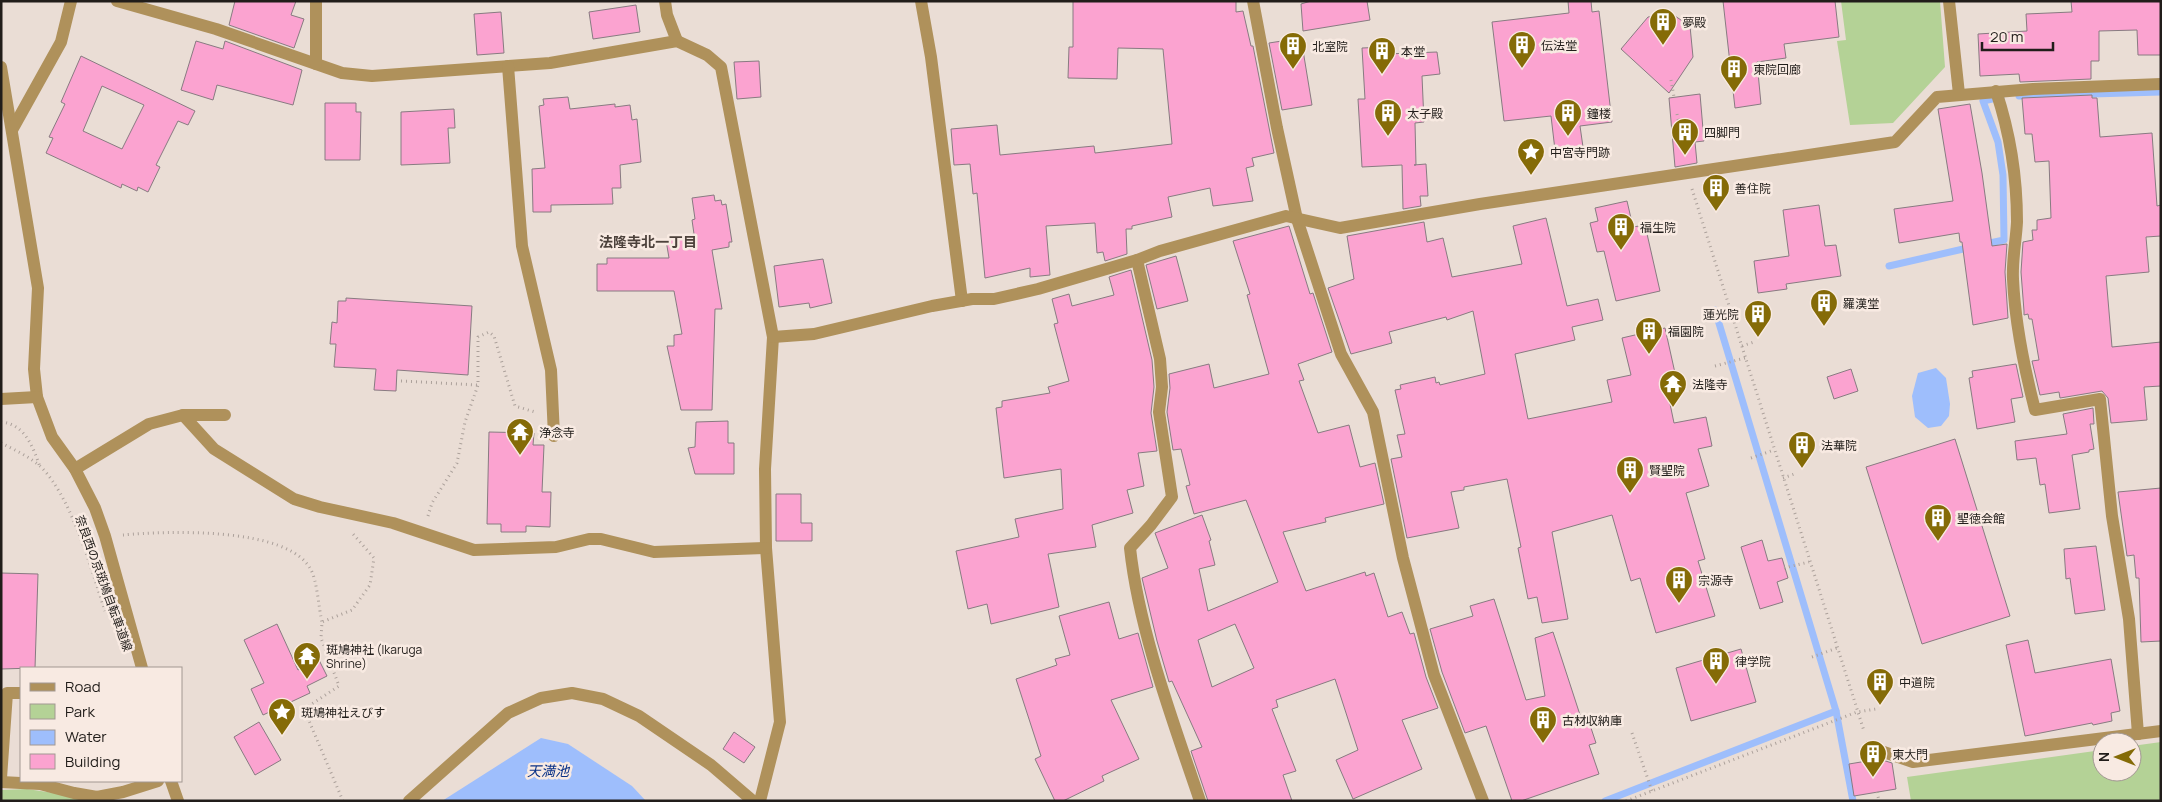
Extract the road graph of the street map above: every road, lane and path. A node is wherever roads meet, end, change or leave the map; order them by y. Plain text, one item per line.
1 (71, 1) edge
2 (117, 1) edge
3 (316, 1) edge
4 (665, 1) edge
5 (921, 1) edge
6 (1253, 1) edge
7 (1949, 1) edge
8 (677, 41) junction
9 (316, 64) junction
10 (508, 66) junction
11 (1, 67) edge
12 (1671, 80) dead end
13 (2161, 84) edge
14 (1959, 94) junction
15 (1998, 96) junction
16 (1674, 97) dead end
17 (1677, 114) dead end
18 (12, 130) junction
19 (1684, 148) dead end
20 (1687, 174) junction
21 (1297, 218) junction
22 (1137, 260) junction
23 (962, 300) junction
24 (773, 337) junction
25 (1754, 342) dead end
26 (1742, 346) junction
27 (1745, 358) junction
28 (1715, 366) dead end
29 (401, 381) dead end
30 (478, 385) junction
31 (37, 398) junction
32 (1, 400) edge
33 (183, 415) junction
34 (225, 415) dead end
35 (12, 417) dead end
36 (553, 417) junction
37 (1, 422) edge
38 (10, 423) junction
39 (554, 436) dead end
40 (1, 443) edge
41 (1774, 450) junction
42 (1753, 457) dead end
43 (41, 468) junction
44 (75, 469) junction
45 (1796, 473) dead end
46 (1783, 478) junction
47 (342, 512) junction
48 (423, 533) junction
49 (105, 536) junction
50 (766, 548) junction
51 (1810, 562) junction
52 (1784, 568) dead end
53 (106, 614) dead end
54 (322, 622) junction
55 (1836, 648) junction
56 (1814, 656) dead end
57 (142, 667) edge
58 (20, 693) edge
59 (1876, 709) dead end
60 (1857, 712) junction
61 (2161, 731) edge
62 (2138, 732) edge
63 (1632, 733) dead end
64 (2142, 733) edge
65 (2092, 740) edge
66 (1869, 747) dead end
67 (1, 780) edge
68 (20, 782) edge
69 (20, 782) edge
70 (155, 782) edge
71 (171, 782) edge
72 (1651, 789) junction
73 (1877, 792) dead end
74 (178, 801) edge
75 (343, 801) edge
76 (409, 801) edge
77 (753, 801) edge
78 (760, 801) edge
79 (1200, 801) edge
80 (1483, 801) edge
81 (1626, 801) edge
82 (1879, 801) edge

1 - 18 street
2 - 9 street
3 - 9 street
4 - 8 street
5 - 23 street
6 - 21 street
7 - 14 street
8 - 10 street
8 - 24 street
9 - 10 street
10 - 36 street
11 - 18 street
12 - 16 path
13 - 15 street
14 - 15 street
14 - 20 street
15 - 62 street
17 - 19 path
18 - 31 street
20 - 21 street
20 - 26 path
21 - 22 street
21 - 80 street
22 - 23 street
22 - 79 street
23 - 24 street
24 - 50 street
25 - 26 path
26 - 27 path
27 - 28 path
27 - 41 path
29 - 30 path
30 - 36 path
30 - 48 path
31 - 32 street
31 - 44 street
33 - 34 street
33 - 44 street
33 - 47 street
35 - 38 path
36 - 39 street
37 - 38 path
38 - 43 path
40 - 43 path, 奈良西の京斑鳩自転車道線
41 - 42 path
41 - 46 path
43 - 53 path, 奈良西の京斑鳩自転車道線
44 - 49 street
45 - 46 path
46 - 51 path
47 - 48 street
47 - 54 path
48 - 50 street
49 - 54 path
49 - 57 street
50 - 78 street
51 - 52 path
51 - 55 path
54 - 75 path
55 - 56 path
55 - 60 path
58 - 67 street
59 - 60 path
60 - 72 path
61 - 64 street
63 - 72 path
65 - 66 street
67 - 68 street
69 - 70 street
71 - 74 street
72 - 81 path
73 - 82 path
76 - 77 street

